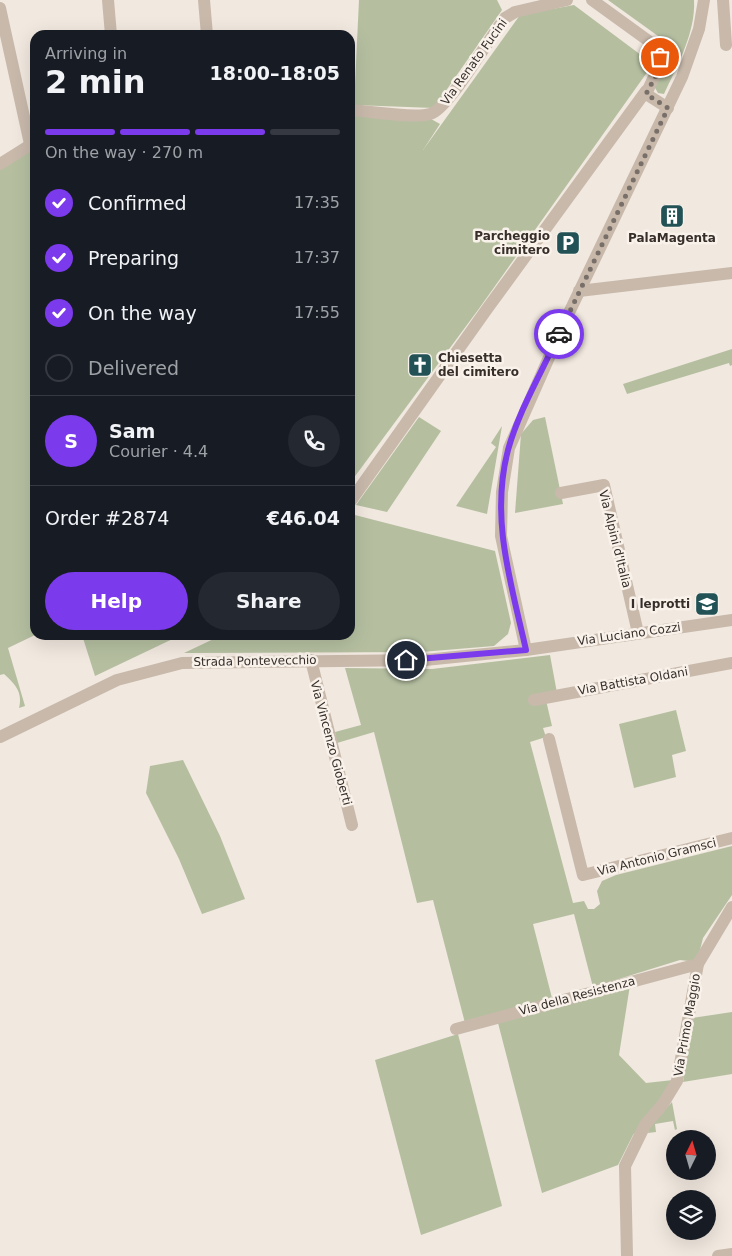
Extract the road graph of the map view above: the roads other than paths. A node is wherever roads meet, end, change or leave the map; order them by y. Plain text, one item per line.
1 (108, 0) edge
2 (204, 0) edge
3 (568, 0) edge
4 (592, 0) edge
5 (723, 0) edge
6 (703, 5) edge
7 (0, 8) edge
8 (111, 30) edge
9 (207, 30) edge
10 (726, 44) dead end
11 (646, 91) junction
12 (668, 108) junction
13 (355, 110) edge
14 (30, 131) edge
15 (30, 145) edge
16 (0, 164) edge
17 (732, 273) edge
18 (579, 291) junction
19 (561, 493) dead end
20 (355, 495) edge
21 (732, 620) edge
22 (638, 633) junction
23 (526, 650) junction
24 (311, 660) junction
25 (732, 663) edge
26 (534, 700) dead end
27 (0, 736) edge
28 (548, 739) dead end
29 (352, 825) dead end
30 (732, 838) edge
31 (732, 907) edge
32 (698, 964) junction
33 (456, 1029) dead end
34 (732, 1254) edge
35 (627, 1256) edge
36 (718, 1256) edge

1 - 8 street
2 - 9 street
3 - 13 street, Via Renato Fucini
4 - 11 street
5 - 10 street
6 - 12 street
7 - 14 street
11 - 12 street
11 - 20 street
12 - 18 street
15 - 16 street
17 - 18 street
18 - 23 street
19 - 22 street, Via Alpini d'Italia
21 - 22 street, Via Luciano Cozzi
22 - 23 street, Via Luciano Cozzi
23 - 24 street, Strada Pontevecchio
24 - 27 street, Strada Pontevecchio
24 - 29 street, Via Vincenzo Gioberti
25 - 26 street, Via Battista Oldani
28 - 30 street, Via Antonio Gramsci
31 - 32 street, Via Primo Maggio
32 - 33 street, Via della Resistenza
32 - 35 street, Via Primo Maggio
34 - 36 street

